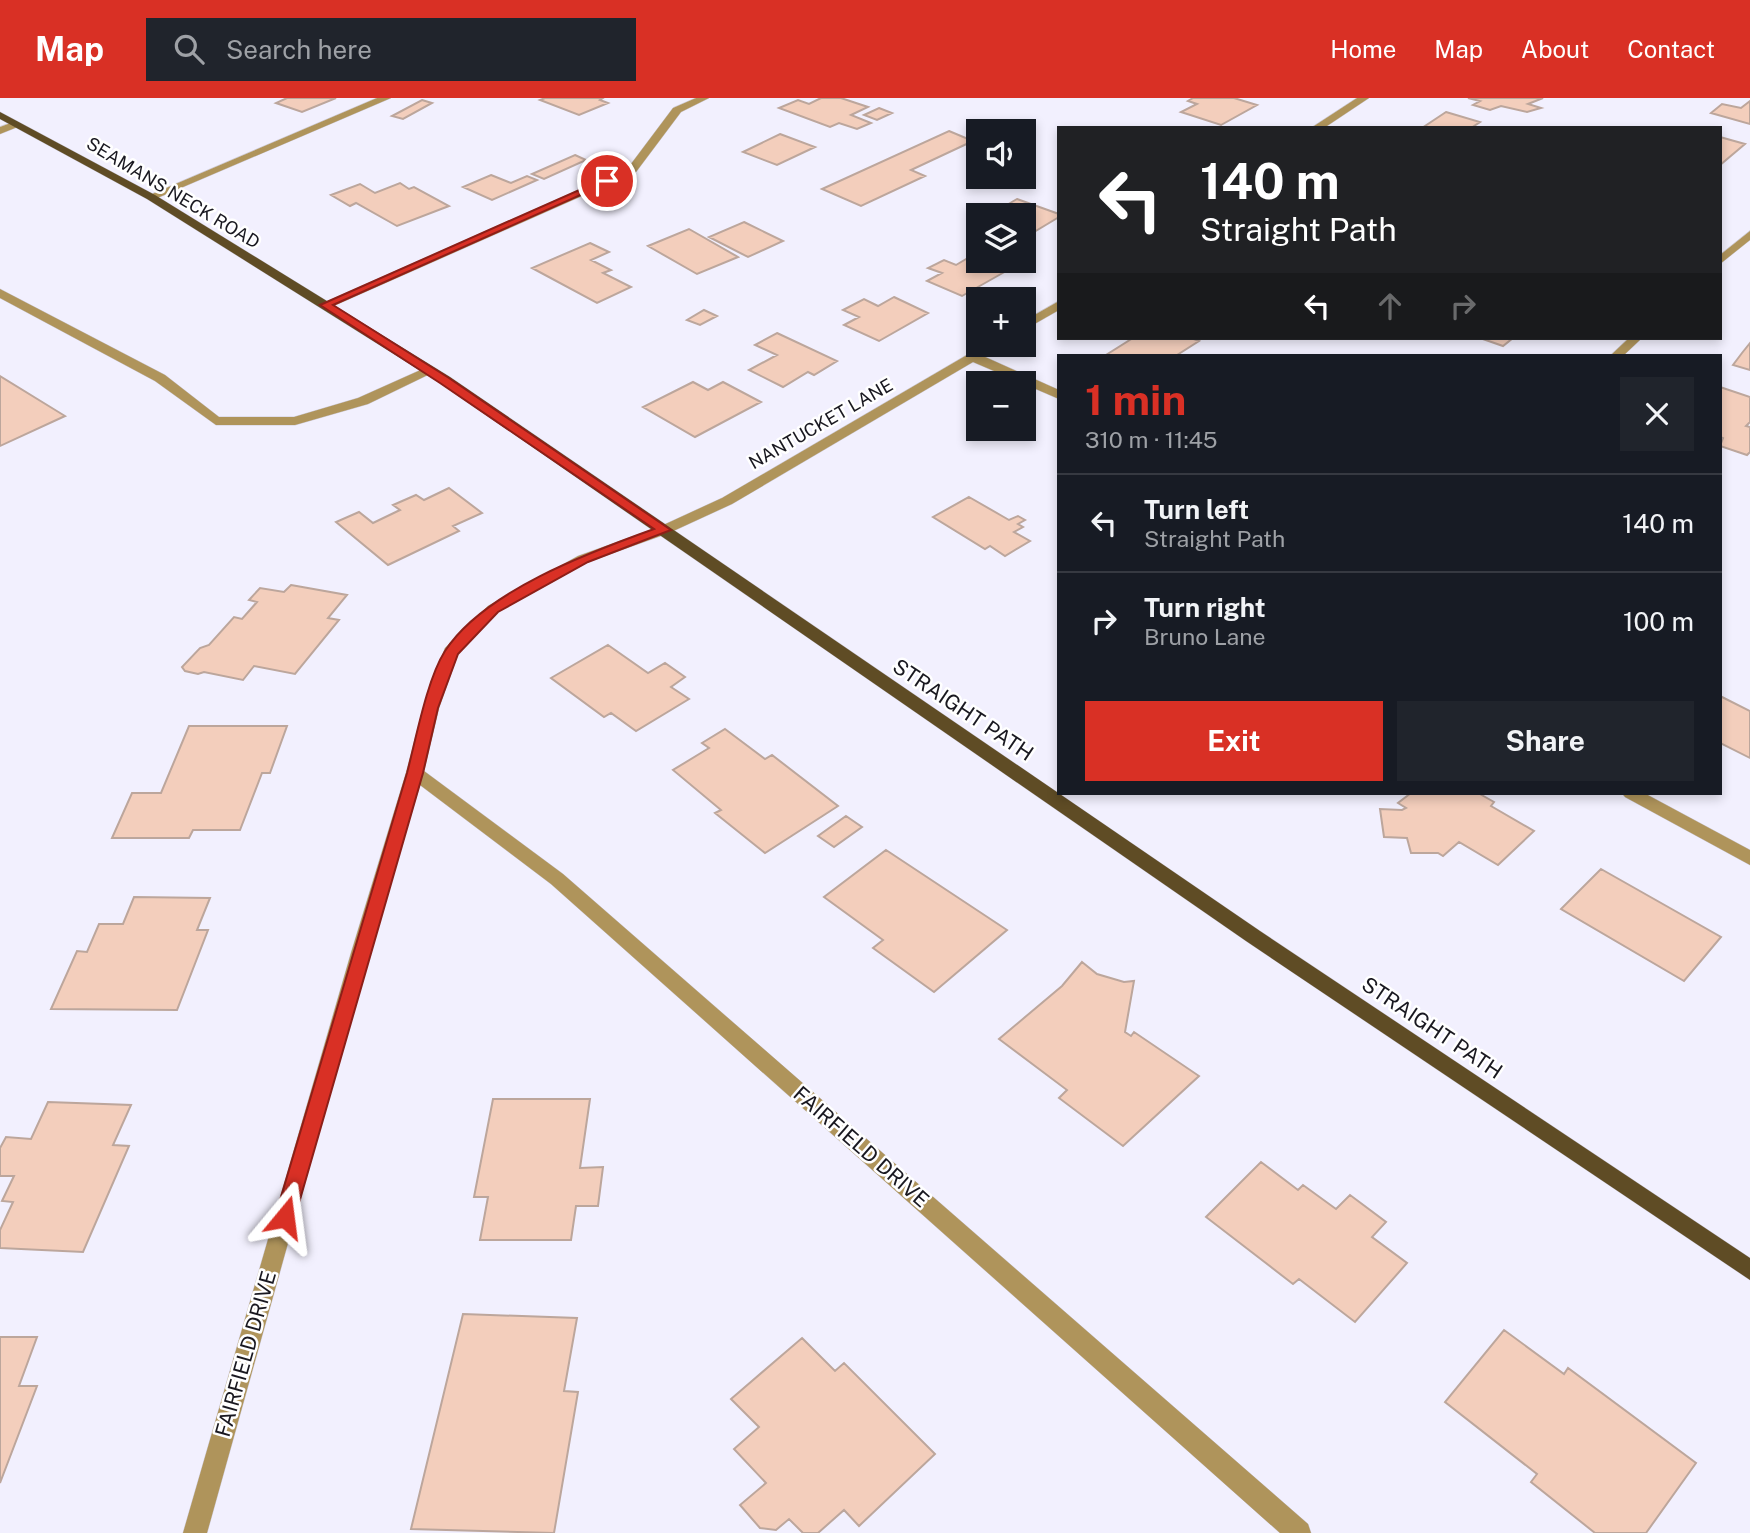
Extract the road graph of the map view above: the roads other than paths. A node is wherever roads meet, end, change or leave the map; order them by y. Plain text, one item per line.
1 (386, 98) edge
2 (704, 98) edge
3 (1364, 98) edge
4 (0, 116) edge
5 (16, 124) junction
6 (1319, 126) edge
7 (0, 131) edge
8 (151, 197) junction
9 (1750, 234) edge
10 (1722, 259) edge
11 (0, 293) edge
12 (325, 305) junction
13 (1057, 307) edge
14 (1036, 319) edge
15 (1634, 340) edge
16 (1618, 354) edge
17 (973, 357) joint
18 (430, 371) junction
19 (1057, 394) edge
20 (664, 530) junction
21 (415, 773) junction
22 (1635, 795) edge
23 (1750, 858) edge
24 (1750, 1270) edge
25 (195, 1533) edge
26 (1299, 1533) edge

1 - 8 street
2 - 12 street
3 - 6 street
4 - 5 main road, SEAMANS NECK ROAD
5 - 7 street
5 - 8 main road, SEAMANS NECK ROAD
8 - 12 main road, SEAMANS NECK ROAD
9 - 10 street
11 - 18 street
12 - 18 main road, STRAIGHT PATH
13 - 14 street
15 - 16 street
17 - 19 street
17 - 20 street, NANTUCKET LANE
18 - 20 main road, STRAIGHT PATH
20 - 21 street, FAIRFIELD DRIVE
20 - 24 main road, STRAIGHT PATH
21 - 25 street, FAIRFIELD DRIVE
21 - 26 street, FAIRFIELD DRIVE
22 - 23 street

